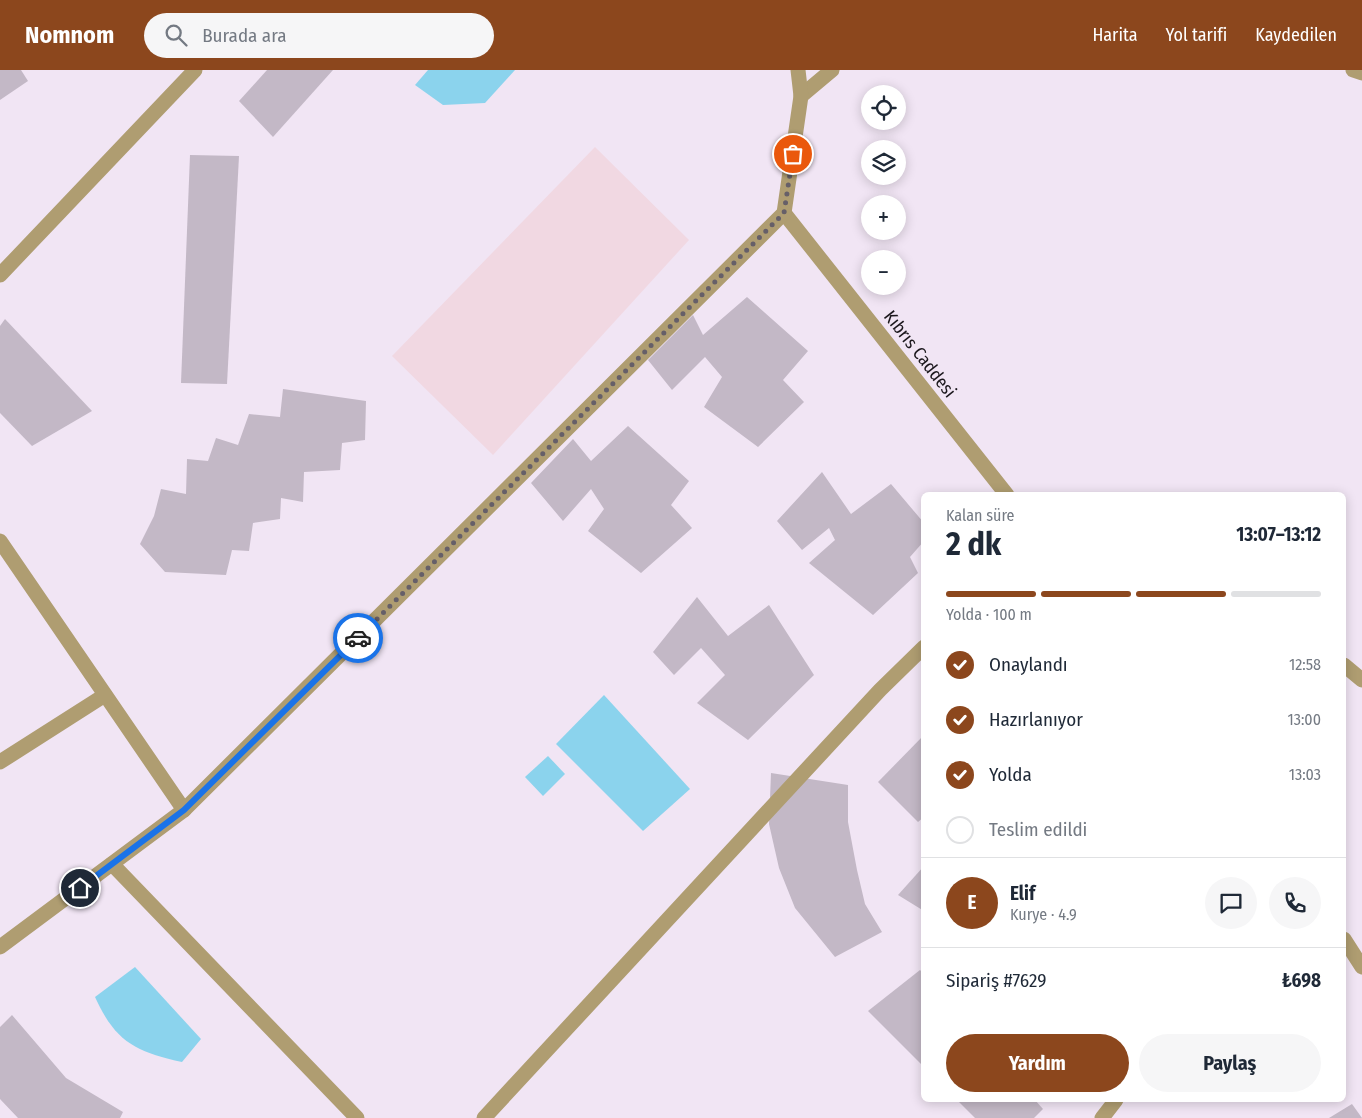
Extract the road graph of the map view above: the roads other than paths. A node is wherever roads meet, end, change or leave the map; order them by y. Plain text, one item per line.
1 (195, 70) edge
2 (798, 70) edge
3 (832, 70) edge
4 (1353, 70) edge
5 (1362, 73) edge
6 (801, 96) junction
7 (784, 213) junction
8 (0, 275) edge
9 (1005, 492) edge
10 (0, 541) edge
11 (921, 650) edge
12 (1346, 667) edge
13 (1362, 680) edge
14 (105, 695) junction
15 (0, 762) edge
16 (184, 810) junction
17 (112, 864) junction
18 (1346, 942) edge
19 (0, 947) edge
20 (1362, 967) edge
21 (1114, 1102) edge
22 (356, 1118) edge
23 (484, 1118) edge
24 (1102, 1118) edge

1 - 8 street
2 - 6 street
3 - 6 street
4 - 5 street
6 - 7 street
7 - 9 street, Kıbrıs Caddesi
7 - 16 street
10 - 14 street
11 - 23 street
12 - 13 street
14 - 15 street
14 - 16 street
16 - 17 street
17 - 19 street
17 - 22 street
18 - 20 street
21 - 24 street

